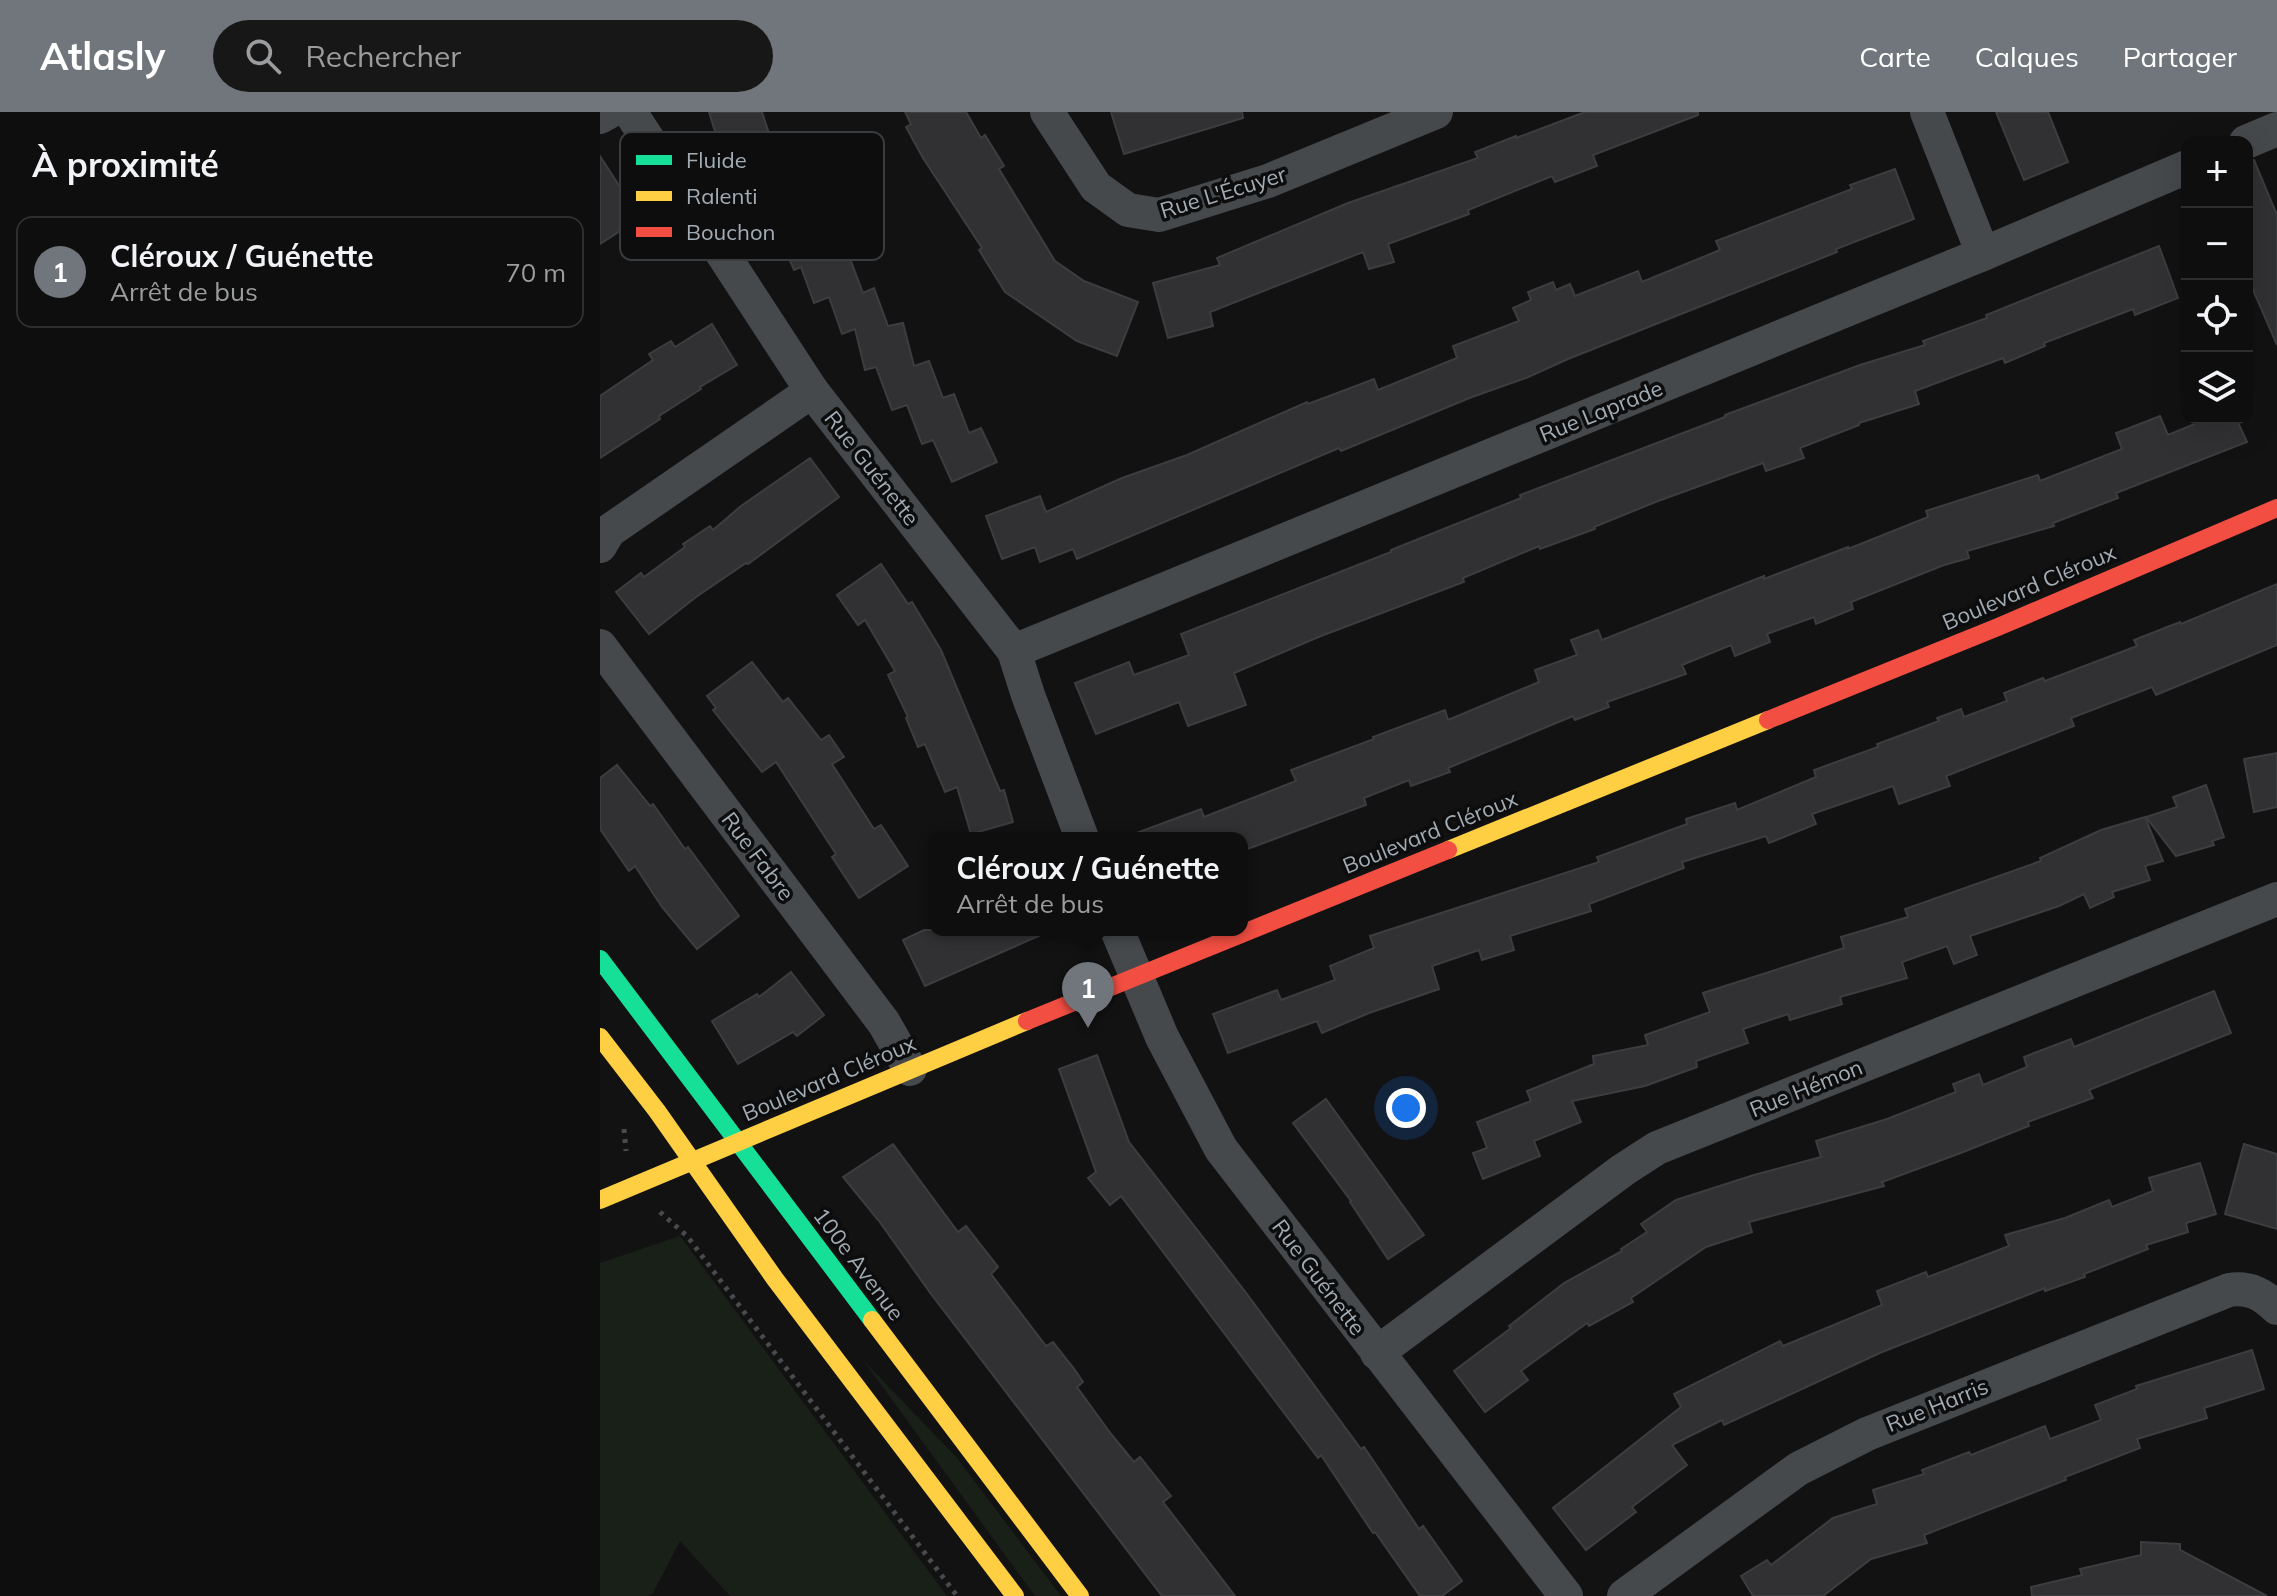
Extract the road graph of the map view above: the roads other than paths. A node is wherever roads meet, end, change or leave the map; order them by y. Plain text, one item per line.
1 (609, 112) edge
2 (630, 112) edge
3 (1047, 112) edge
4 (1436, 112) edge
5 (1927, 112) edge
6 (600, 117) edge
7 (2277, 129) edge
8 (643, 132) edge
9 (2253, 139) edge
10 (2181, 170) edge
11 (1983, 254) junction
12 (727, 260) edge
13 (812, 391) junction
14 (2277, 508) edge
15 (600, 546) edge
16 (600, 646) edge
17 (1014, 651) junction
18 (1080, 832) edge
19 (2277, 899) edge
20 (1248, 932) edge
21 (1119, 936) edge
22 (1238, 936) edge
23 (600, 959) edge
24 (1135, 978) junction
25 (600, 1037) edge
26 (910, 1069) junction
27 (740, 1142) junction
28 (692, 1162) junction
29 (600, 1200) edge
30 (2277, 1308) edge
31 (1377, 1353) junction
32 (1015, 1596) edge
33 (1080, 1596) edge
34 (1566, 1596) edge
35 (1624, 1596) edge

1 - 6 street
2 - 8 street, Rue Guénette
3 - 4 street, Rue L'Écuyer
5 - 11 street
7 - 9 street
10 - 11 street, Rue Laprade
11 - 17 street, Rue Laprade
12 - 13 street, Rue Guénette
13 - 15 street
13 - 17 street, Rue Guénette
14 - 20 street, Boulevard Cléroux
16 - 26 street, Rue Fabre
17 - 18 street, Rue Guénette
19 - 31 street, Rue Hémon
21 - 24 street, Rue Guénette
22 - 24 street, Boulevard Cléroux
23 - 27 street, 100e Avenue
24 - 26 street, Boulevard Cléroux
24 - 31 street, Rue Guénette
25 - 28 street
26 - 27 street, Boulevard Cléroux
27 - 28 street, Boulevard Cléroux
27 - 33 street, 100e Avenue
28 - 29 street, Boulevard Cléroux
28 - 32 street
30 - 35 street, Rue Harris
31 - 34 street, Rue Guénette

